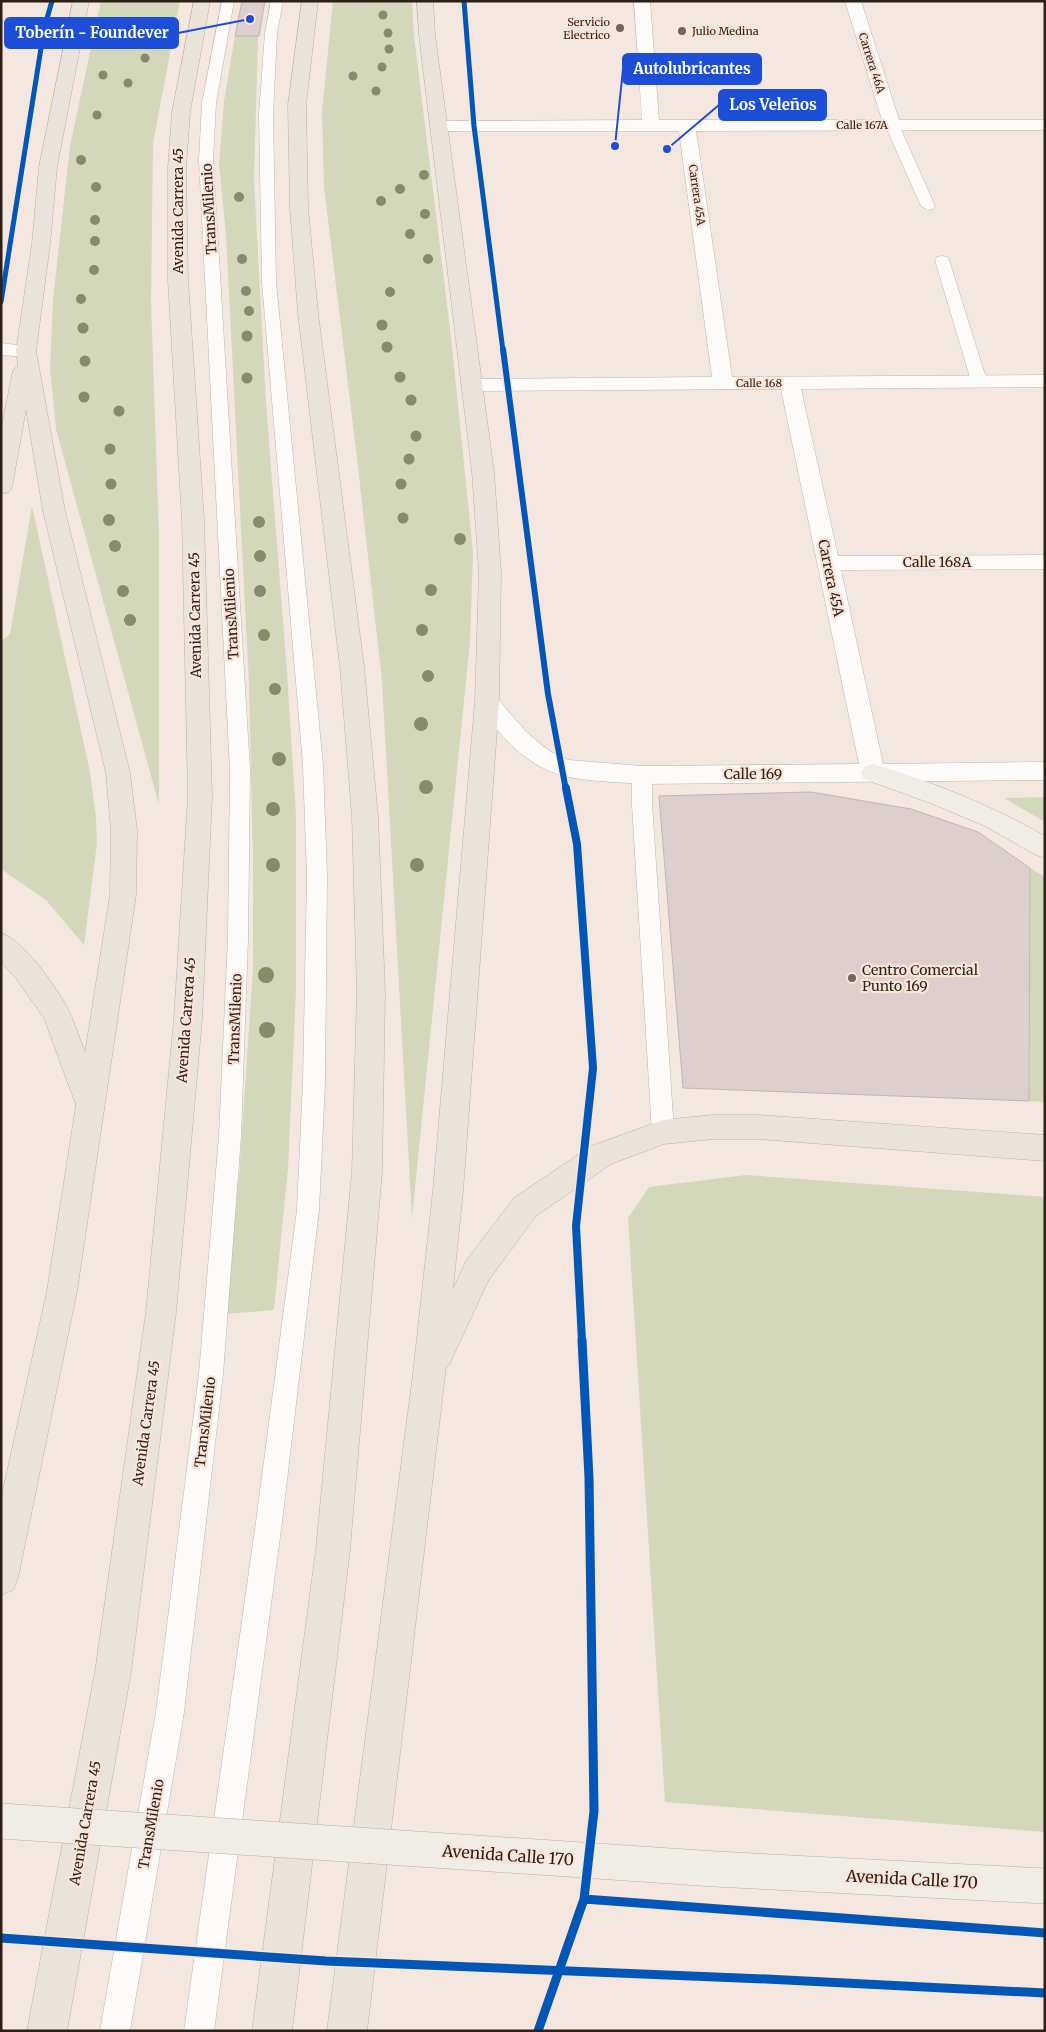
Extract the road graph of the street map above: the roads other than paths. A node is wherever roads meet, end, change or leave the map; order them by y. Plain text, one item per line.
1 (81, 1) edge
2 (202, 1) edge
3 (228, 1) edge
4 (277, 1) edge
5 (310, 1) edge
6 (425, 1) edge
7 (642, 1) edge
8 (853, 1) edge
9 (892, 125) junction
10 (1045, 125) edge
11 (439, 126) junction
12 (651, 126) junction
13 (687, 126) junction
14 (928, 206) dead end
15 (942, 260) dead end
16 (1, 349) edge
17 (26, 351) junction
18 (979, 381) junction
19 (1045, 381) edge
20 (790, 383) junction
21 (723, 384) junction
22 (472, 385) junction
23 (1, 487) edge
24 (1045, 562) edge
25 (828, 563) junction
26 (487, 702) junction
27 (1045, 771) edge
28 (873, 773) junction
29 (642, 775) junction
30 (1045, 848) edge
31 (1, 944) edge
32 (91, 1106) junction
33 (663, 1132) junction
34 (1045, 1148) edge
35 (429, 1374) junction
36 (1, 1578) edge
37 (1, 1821) edge
38 (1045, 1886) edge
39 (47, 2031) edge
40 (115, 2031) edge
41 (199, 2031) edge
42 (272, 2031) edge
43 (347, 2031) edge

1 - 17 highway
2 - 39 highway, Avenida Carrera 45
3 - 40 lane, TransMilenio
4 - 41 lane
5 - 42 highway
6 - 11 highway
7 - 12 street
8 - 9 street, Carrera 46A
9 - 10 street, Calle 167A
9 - 13 street, Calle 167A
9 - 14 lane
11 - 12 street, Calle 167A
11 - 22 highway
12 - 13 street, Calle 167A
13 - 21 street, Carrera 45A
15 - 18 lane
16 - 17 street
17 - 23 highway
17 - 32 highway
18 - 19 street, Calle 168
18 - 20 street, Calle 168
20 - 21 street, Calle 168
20 - 25 street, Carrera 45A
21 - 22 street, Calle 168
22 - 26 highway
24 - 25 street, Calle 168A
25 - 28 street, Carrera 45A
26 - 29 street, Calle 169
26 - 35 highway
27 - 28 street, Calle 169
28 - 29 street, Calle 169
28 - 30 main road
29 - 33 lane
31 - 32 highway
32 - 36 highway
33 - 34 highway
33 - 35 highway
35 - 43 highway
37 - 38 main road, Avenida Calle 170, bridge

